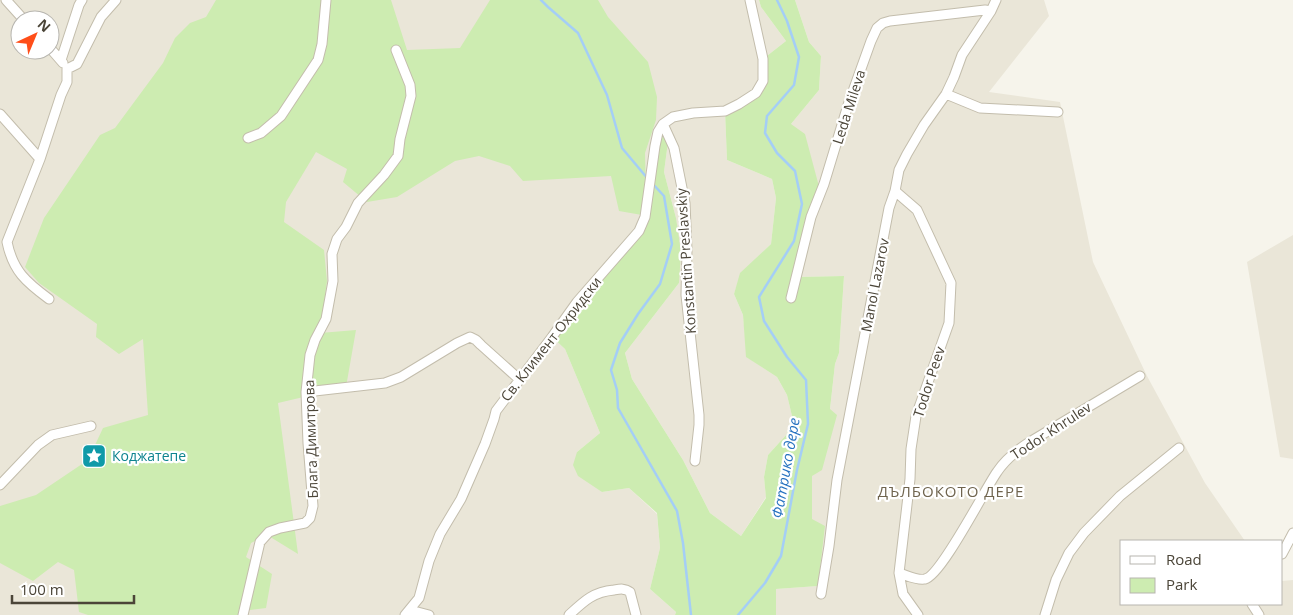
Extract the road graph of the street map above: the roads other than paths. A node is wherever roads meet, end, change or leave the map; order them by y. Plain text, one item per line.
1 (6, 0) edge
2 (82, 0) edge
3 (116, 0) edge
4 (326, 0) edge
5 (750, 0) edge
6 (996, 0) edge
7 (15, 10) edge
8 (991, 11) junction
9 (396, 50) dead end
10 (61, 60) joint
11 (67, 70) junction
12 (946, 94) junction
13 (1058, 112) dead end
14 (0, 114) edge
15 (663, 124) junction
16 (248, 138) dead end
17 (40, 159) junction
18 (896, 191) junction
19 (791, 298) dead end
20 (48, 299) dead end
21 (1140, 376) dead end
22 (520, 380) junction
23 (306, 392) junction
24 (91, 426) dead end
25 (1179, 448) dead end
26 (695, 461) dead end
27 (0, 485) edge
28 (1293, 533) edge
29 (1283, 552) edge
30 (900, 573) junction
31 (821, 594) dead end
32 (407, 612) edge
33 (244, 615) edge
34 (429, 615) edge
35 (569, 615) edge
36 (636, 615) edge
37 (918, 615) edge
38 (1045, 615) edge

1 - 7 street
2 - 10 street
3 - 11 street
4 - 16 street
5 - 15 street
6 - 8 street, Manol Lazarov
8 - 12 street, Manol Lazarov
8 - 19 street, Leda Mileva
9 - 23 street, Блага Димитрова
10 - 11 street
11 - 17 street
12 - 13 street
12 - 18 street, Manol Lazarov
14 - 17 street
15 - 22 street, Св. Климент Охридски
15 - 26 street, Konstantin Preslavskiy
17 - 20 street
18 - 30 street, Todor Peev
18 - 31 street, Manol Lazarov
21 - 30 street, Todor Khrulev
22 - 23 street
22 - 32 street, Св. Климент Охридски
23 - 33 street, Блага Димитрова
24 - 27 street
25 - 38 street
28 - 29 street
30 - 37 street, Todor Peev
32 - 34 street
35 - 36 street

